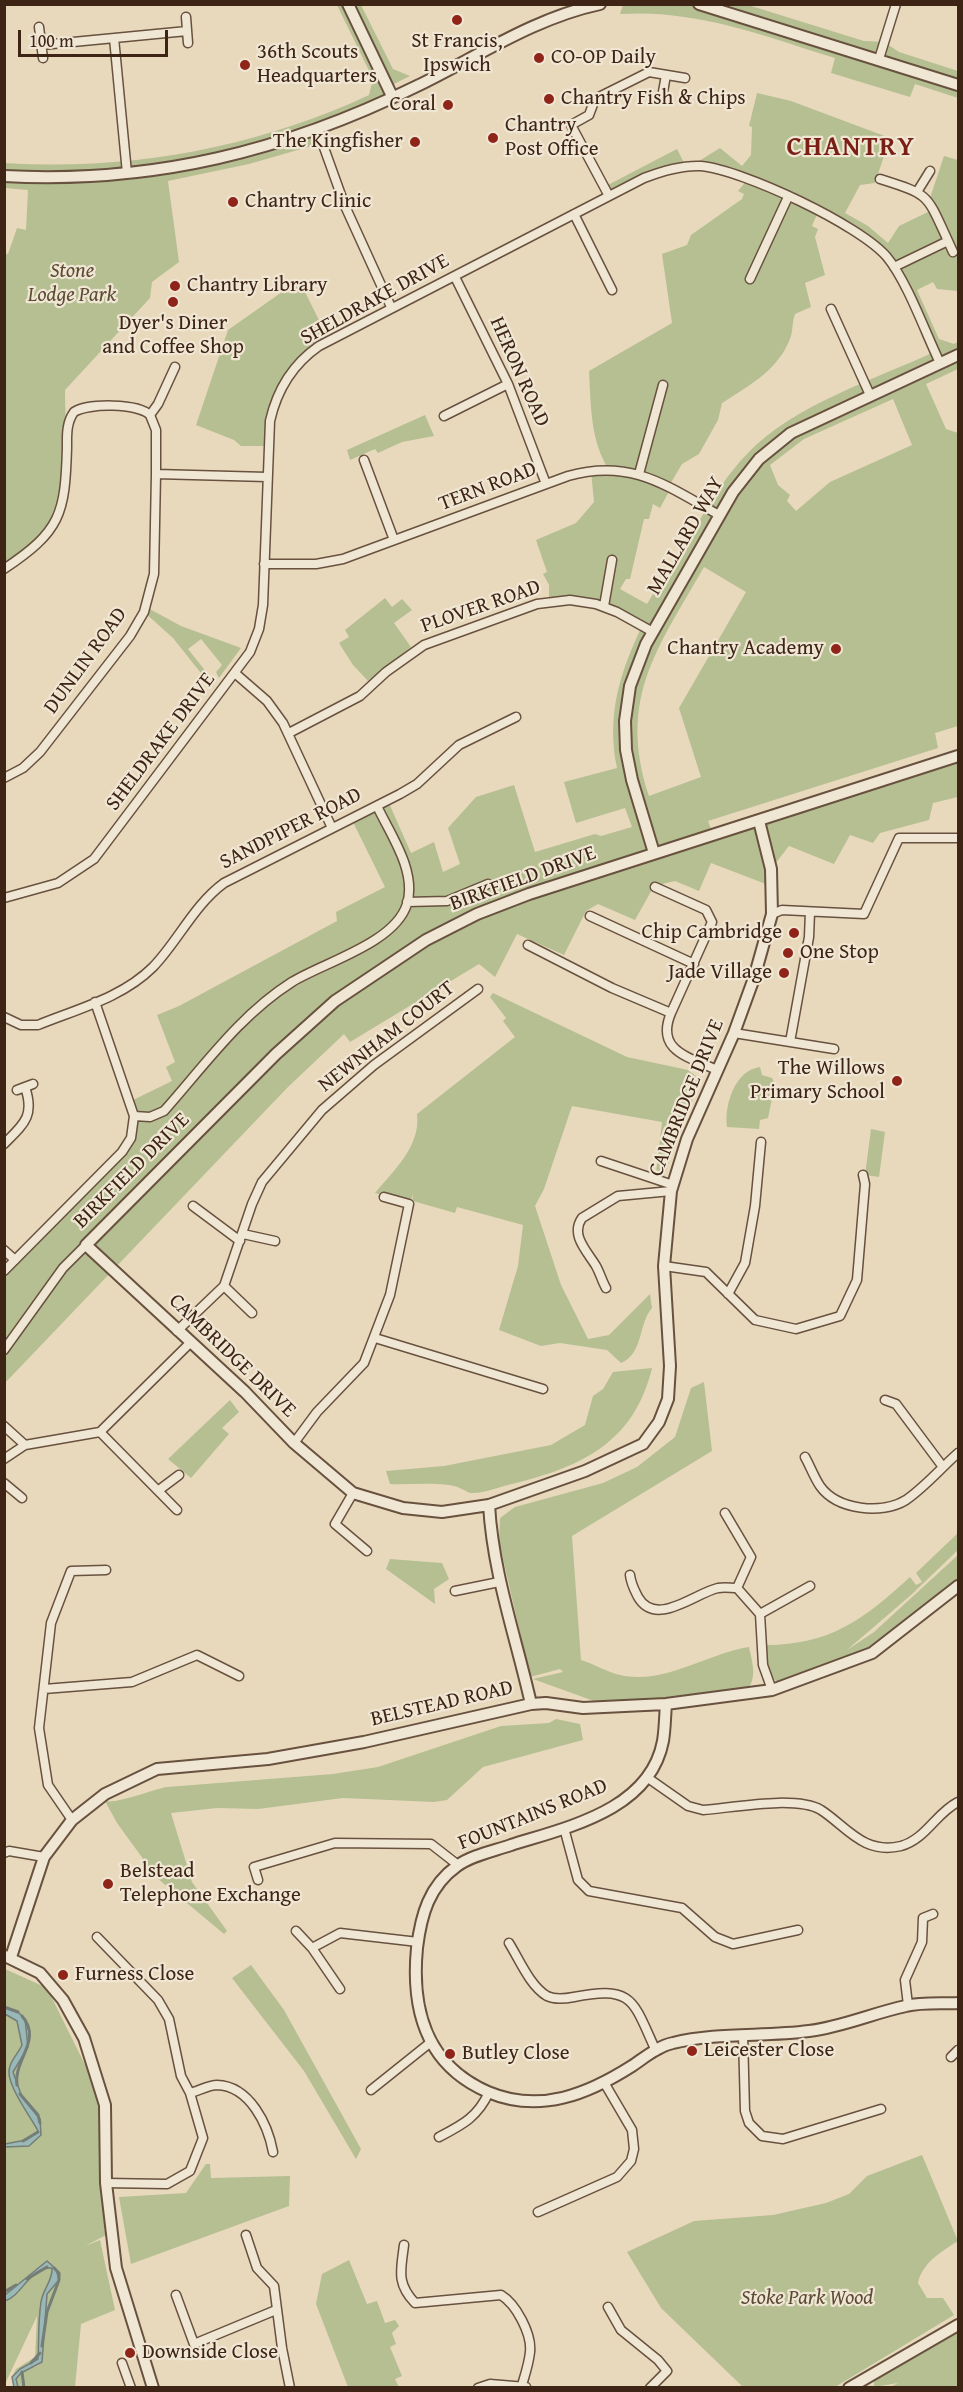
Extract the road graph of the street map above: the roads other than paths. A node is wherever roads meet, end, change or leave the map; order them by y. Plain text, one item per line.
1 (348, 4) edge
2 (600, 4) edge
3 (699, 4) edge
4 (896, 4) edge
5 (186, 17) dead end
6 (39, 27) dead end
7 (187, 31) junction
8 (114, 38) junction
9 (188, 43) dead end
10 (42, 45) junction
11 (43, 58) dead end
12 (879, 59) junction
13 (666, 75) junction
14 (685, 78) dead end
15 (958, 85) edge
16 (663, 92) dead end
17 (392, 96) junction
18 (318, 131) junction
19 (930, 171) dead end
20 (127, 173) junction
21 (4, 176) edge
22 (880, 179) dead end
23 (917, 192) junction
24 (609, 196) junction
25 (788, 197) junction
26 (574, 214) junction
27 (948, 241) junction
28 (953, 252) dead end
29 (894, 267) junction
30 (455, 276) junction
31 (750, 279) dead end
32 (612, 290) dead end
33 (391, 308) junction
34 (831, 309) dead end
35 (958, 355) edge
36 (940, 363) junction
37 (175, 367) dead end
38 (508, 384) junction
39 (663, 385) dead end
40 (870, 395) junction
41 (150, 415) junction
42 (444, 416) dead end
43 (364, 460) dead end
44 (156, 474) junction
45 (639, 474) junction
46 (267, 477) junction
47 (546, 484) junction
48 (719, 515) junction
49 (394, 540) junction
50 (612, 560) dead end
51 (264, 564) junction
52 (4, 569) edge
53 (604, 606) junction
54 (653, 632) junction
55 (236, 674) junction
56 (516, 717) dead end
57 (289, 733) junction
58 (958, 756) edge
59 (4, 778) edge
60 (377, 806) junction
61 (759, 821) junction
62 (332, 828) junction
63 (958, 838) edge
64 (654, 853) junction
65 (488, 884) dead end
66 (655, 887) dead end
67 (4, 898) edge
68 (407, 902) junction
69 (810, 912) junction
70 (772, 914) junction
71 (590, 916) dead end
72 (528, 945) dead end
73 (694, 964) junction
74 (478, 989) dead end
75 (95, 1002) junction
76 (671, 1013) junction
77 (4, 1017) edge
78 (734, 1033) junction
79 (790, 1042) junction
80 (834, 1050) dead end
81 (717, 1070) junction
82 (25, 1087) dead end
83 (134, 1116) junction
84 (761, 1142) dead end
85 (4, 1144) edge
86 (601, 1161) dead end
87 (863, 1175) dead end
88 (672, 1188) junction
89 (384, 1197) dead end
90 (193, 1206) dead end
91 (242, 1237) junction
92 (275, 1241) dead end
93 (86, 1245) junction
94 (4, 1250) edge
95 (15, 1260) junction
96 (664, 1266) junction
97 (4, 1271) edge
98 (224, 1286) junction
99 (606, 1288) dead end
100 (728, 1294) junction
101 (252, 1313) dead end
102 (177, 1331) junction
103 (375, 1338) junction
104 (190, 1343) junction
105 (4, 1350) edge
106 (543, 1389) dead end
107 (885, 1400) dead end
108 (4, 1426) edge
109 (100, 1432) junction
110 (294, 1443) junction
111 (25, 1445) junction
112 (958, 1453) edge
113 (804, 1457) dead end
114 (4, 1459) edge
115 (943, 1467) junction
116 (179, 1475) dead end
117 (4, 1483) edge
118 (159, 1490) junction
119 (353, 1493) junction
120 (22, 1498) dead end
121 (489, 1505) junction
122 (177, 1510) dead end
123 (725, 1513) dead end
124 (368, 1551) dead end
125 (106, 1570) dead end
126 (630, 1575) dead end
127 (499, 1582) junction
128 (810, 1586) dead end
129 (958, 1586) edge
130 (737, 1588) junction
131 (455, 1591) dead end
132 (760, 1614) junction
133 (240, 1676) dead end
134 (44, 1689) junction
135 (772, 1690) junction
136 (531, 1704) junction
137 (666, 1704) junction
138 (648, 1778) junction
139 (958, 1802) edge
140 (72, 1820) junction
141 (564, 1828) junction
142 (7, 1852) edge
143 (44, 1857) junction
144 (458, 1865) junction
145 (258, 1880) dead end
146 (933, 1914) dead end
147 (798, 1930) dead end
148 (296, 1931) dead end
149 (97, 1937) dead end
150 (418, 1942) junction
151 (509, 1943) dead end
152 (312, 1948) junction
153 (8, 1956) edge
154 (340, 1989) dead end
155 (958, 2003) edge
156 (908, 2005) junction
157 (743, 2035) junction
158 (431, 2042) junction
159 (958, 2050) edge
160 (656, 2051) junction
161 (951, 2057) dead end
162 (605, 2084) junction
163 (371, 2090) dead end
164 (489, 2092) junction
165 (190, 2093) junction
166 (881, 2109) dead end
167 (439, 2137) dead end
168 (273, 2152) dead end
169 (106, 2183) junction
170 (538, 2212) dead end
171 (246, 2235) dead end
172 (404, 2245) dead end
173 (176, 2295) dead end
174 (608, 2307) dead end
175 (276, 2310) junction
176 (958, 2325) edge
177 (122, 2363) dead end
178 (524, 2386) edge
179 (131, 2388) edge
180 (153, 2388) edge
181 (290, 2388) edge
182 (478, 2388) edge
183 (650, 2388) edge
184 (849, 2388) edge

1 - 17 street
2 - 17 street
3 - 12 street
4 - 12 street
5 - 7 street
6 - 10 street
7 - 8 street
7 - 9 street
8 - 10 street
8 - 20 street
10 - 11 street
12 - 15 street
13 - 14 street
13 - 16 street
13 - 24 street
17 - 18 street
18 - 20 street
18 - 33 street
19 - 23 street
20 - 21 street
22 - 23 street
23 - 27 street
24 - 25 street, SHELDRAKE DRIVE
24 - 26 street, SHELDRAKE DRIVE
25 - 29 street, SHELDRAKE DRIVE
25 - 31 street
26 - 30 street, SHELDRAKE DRIVE
26 - 32 street
27 - 28 street
27 - 29 street
29 - 36 street, SHELDRAKE DRIVE
30 - 33 street, SHELDRAKE DRIVE
30 - 38 street, HERON ROAD
33 - 46 street, SHELDRAKE DRIVE
34 - 40 street
35 - 36 street, MALLARD WAY
36 - 40 street, MALLARD WAY
37 - 41 street
38 - 42 street
38 - 47 street, HERON ROAD
39 - 45 street
40 - 48 street, MALLARD WAY
41 - 44 street, DUNLIN ROAD
41 - 52 street
43 - 49 street
44 - 46 street
44 - 59 street, DUNLIN ROAD
45 - 47 street, TERN ROAD
45 - 48 street, TERN ROAD
46 - 51 street, SHELDRAKE DRIVE
47 - 49 street, TERN ROAD
48 - 54 street, MALLARD WAY
49 - 51 street, TERN ROAD
50 - 53 street
51 - 55 street, SHELDRAKE DRIVE
53 - 54 street, PLOVER ROAD
53 - 57 street, PLOVER ROAD
54 - 64 street, MALLARD WAY
55 - 57 street
55 - 67 street, SHELDRAKE DRIVE
56 - 60 street, SANDPIPER ROAD
57 - 62 street
58 - 61 street, BIRKFIELD DRIVE
60 - 62 street, SANDPIPER ROAD
60 - 68 street
61 - 64 street, BIRKFIELD DRIVE
61 - 70 street, CAMBRIDGE DRIVE
62 - 75 street, SANDPIPER ROAD
63 - 69 street
64 - 93 street, BIRKFIELD DRIVE
65 - 68 street, BIRKFIELD DRIVE
66 - 73 street
68 - 83 street, BIRKFIELD DRIVE
69 - 70 street
69 - 79 street
70 - 78 street, CAMBRIDGE DRIVE
71 - 73 street
72 - 76 street
73 - 76 street
74 - 91 street, NEWNHAM COURT
75 - 77 street, SANDPIPER ROAD
75 - 83 street
76 - 81 street
78 - 79 street
78 - 81 street, CAMBRIDGE DRIVE
79 - 80 street
81 - 88 street, CAMBRIDGE DRIVE
82 - 85 street
83 - 95 street, BIRKFIELD DRIVE
84 - 100 street
86 - 88 street
87 - 100 street
88 - 96 street, CAMBRIDGE DRIVE
88 - 99 street
89 - 103 street
90 - 91 street
91 - 92 street
91 - 98 street, NEWNHAM COURT
93 - 102 street, CAMBRIDGE DRIVE
93 - 105 street, BIRKFIELD DRIVE
94 - 95 street
95 - 97 street, BIRKFIELD DRIVE
96 - 100 street
96 - 121 street, CAMBRIDGE DRIVE
98 - 101 street
98 - 102 street, NEWNHAM COURT
102 - 104 street, CAMBRIDGE DRIVE
103 - 106 street
103 - 110 street
104 - 109 street
104 - 110 street, CAMBRIDGE DRIVE
107 - 115 street
108 - 111 street
109 - 111 street
109 - 118 street
110 - 119 street, CAMBRIDGE DRIVE
111 - 114 street
112 - 115 street
113 - 115 street
116 - 118 street
117 - 120 street
118 - 122 street
119 - 121 street, CAMBRIDGE DRIVE
119 - 124 street
121 - 127 street
123 - 130 street
125 - 134 street
126 - 130 street
127 - 131 street
127 - 136 street
128 - 132 street
129 - 135 street, BELSTEAD ROAD
130 - 132 street
132 - 135 street
133 - 134 street
134 - 140 street
135 - 137 street, BELSTEAD ROAD
136 - 137 street, BELSTEAD ROAD
136 - 140 street, BELSTEAD ROAD
137 - 138 street, FOUNTAINS ROAD
138 - 139 street
138 - 141 street, FOUNTAINS ROAD
140 - 143 street, BELSTEAD ROAD
141 - 144 street, FOUNTAINS ROAD
141 - 147 street
142 - 143 street
143 - 153 street, BELSTEAD ROAD
144 - 145 street
144 - 150 street, FOUNTAINS ROAD
146 - 156 street
148 - 152 street
149 - 165 street
150 - 152 street
150 - 158 street, FOUNTAINS ROAD
151 - 160 street
152 - 154 street
153 - 169 street
155 - 156 street, FOUNTAINS ROAD
156 - 157 street, FOUNTAINS ROAD
157 - 160 street, FOUNTAINS ROAD
157 - 166 street
158 - 163 street
158 - 164 street, FOUNTAINS ROAD
159 - 161 street
160 - 162 street, FOUNTAINS ROAD
162 - 164 street, FOUNTAINS ROAD
162 - 170 street
164 - 167 street
165 - 168 street
165 - 169 street
169 - 180 street
171 - 175 street
172 - 178 street
173 - 175 street
174 - 183 street
175 - 181 street
176 - 184 street
177 - 179 street
178 - 182 street

